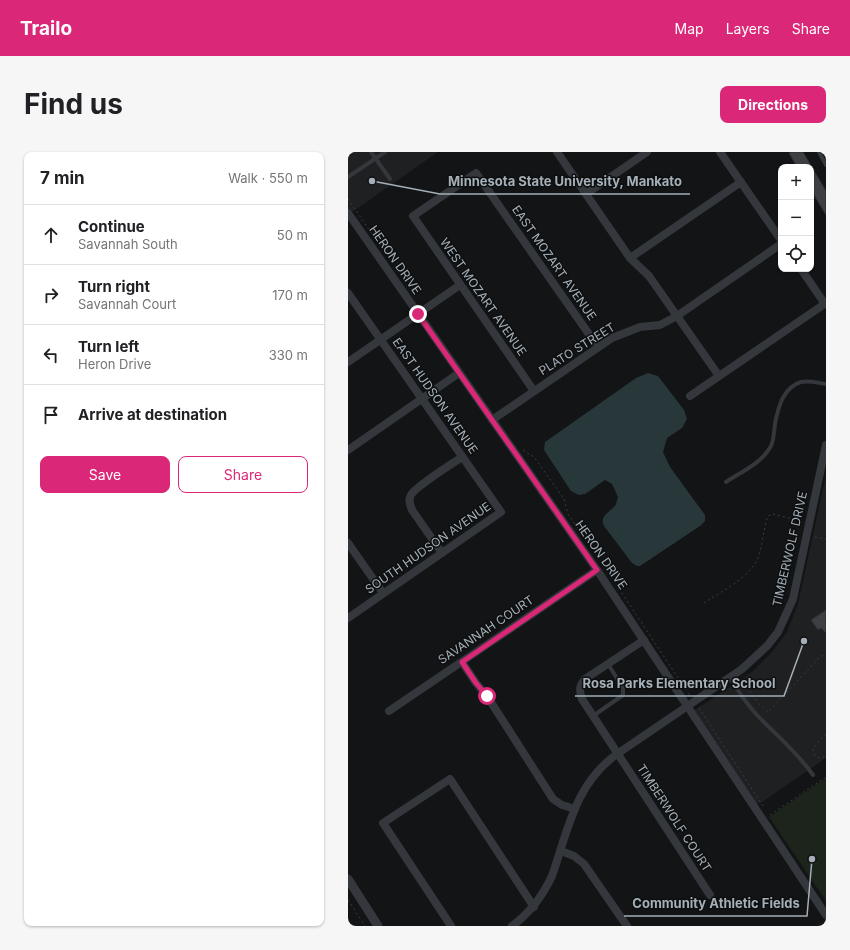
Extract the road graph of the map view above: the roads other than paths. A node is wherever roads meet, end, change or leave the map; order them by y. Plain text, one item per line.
1 (371, 152) edge
2 (385, 152) edge
3 (557, 152) edge
4 (647, 152) edge
5 (720, 152) edge
6 (819, 152) edge
7 (376, 158) junction
8 (826, 165) edge
9 (476, 173) joint
10 (348, 177) edge
11 (390, 179) dead end
12 (741, 182) junction
13 (586, 194) junction
14 (348, 213) edge
15 (778, 236) edge
16 (778, 246) edge
17 (630, 258) junction
18 (803, 272) edge
19 (460, 285) junction
20 (348, 293) edge
21 (825, 303) edge
22 (418, 314) junction
23 (676, 316) junction
24 (381, 340) junction
25 (598, 347) junction
26 (348, 362) edge
27 (460, 372) junction
28 (719, 376) junction
29 (826, 384) edge
30 (534, 391) junction
31 (690, 396) dead end
32 (422, 399) junction
33 (492, 420) junction
34 (826, 445) edge
35 (348, 450) edge
36 (462, 457) junction
37 (726, 482) dead end
38 (501, 512) joint
39 (348, 543) edge
40 (442, 553) junction
41 (597, 570) junction
42 (383, 593) junction
43 (348, 618) edge
44 (644, 640) junction
45 (462, 662) junction
46 (608, 664) junction
47 (729, 677) junction
48 (688, 706) junction
49 (389, 711) dead end
50 (593, 716) junction
51 (617, 754) junction
52 (813, 775) dead end
53 (574, 809) junction
54 (560, 852) junction
55 (348, 879) edge
56 (710, 895) dead end
57 (534, 907) junction
58 (826, 915) edge
59 (378, 926) edge
60 (450, 926) edge
61 (512, 926) edge
62 (627, 926) edge

1 - 7 lane
2 - 7 lane
3 - 13 street
4 - 13 street
5 - 12 street
6 - 8 lane
7 - 10 lane
7 - 11 lane
9 - 19 street, WEST MOZART AVENUE
9 - 25 street, EAST MOZART AVENUE
12 - 15 street
12 - 17 street
13 - 17 street
14 - 22 street, HERON DRIVE
16 - 23 street, PLATO STREET
17 - 23 street
18 - 21 street
19 - 22 street
19 - 30 street, WEST MOZART AVENUE
20 - 24 street, EAST HUDSON AVENUE
21 - 28 street
22 - 24 street
22 - 27 street, HERON DRIVE
23 - 25 street, PLATO STREET
23 - 28 street
24 - 26 street
24 - 32 street, EAST HUDSON AVENUE
25 - 30 street, PLATO STREET
27 - 32 street
27 - 33 street, HERON DRIVE
28 - 31 street
29 - 37 lane
30 - 33 street, PLATO STREET
32 - 35 street
32 - 36 street, EAST HUDSON AVENUE
33 - 41 street, HERON DRIVE
34 - 47 street, TIMBERWOLF DRIVE
36 - 38 street, EAST HUDSON AVENUE
36 - 40 street
38 - 40 street, SOUTH HUDSON AVENUE
39 - 42 street
40 - 42 street, SOUTH HUDSON AVENUE
41 - 44 street, HERON DRIVE
41 - 45 street, SAVANNAH COURT
42 - 43 street, SOUTH HUDSON AVENUE
44 - 46 street
44 - 48 street, HERON DRIVE
45 - 49 street, SAVANNAH COURT
45 - 53 street
46 - 50 street, TIMBERWOLF COURT
46 - 50 lane
47 - 48 street, TIMBERWOLF DRIVE
47 - 52 lane
48 - 51 street, TIMBERWOLF DRIVE
48 - 58 street, HERON DRIVE
50 - 51 street, TIMBERWOLF COURT
51 - 53 street, TIMBERWOLF DRIVE
51 - 56 street, TIMBERWOLF COURT
53 - 54 street, TIMBERWOLF DRIVE
54 - 57 street, TIMBERWOLF DRIVE
54 - 62 street
55 - 59 street
57 - 60 street
57 - 61 street, TIMBERWOLF DRIVE

